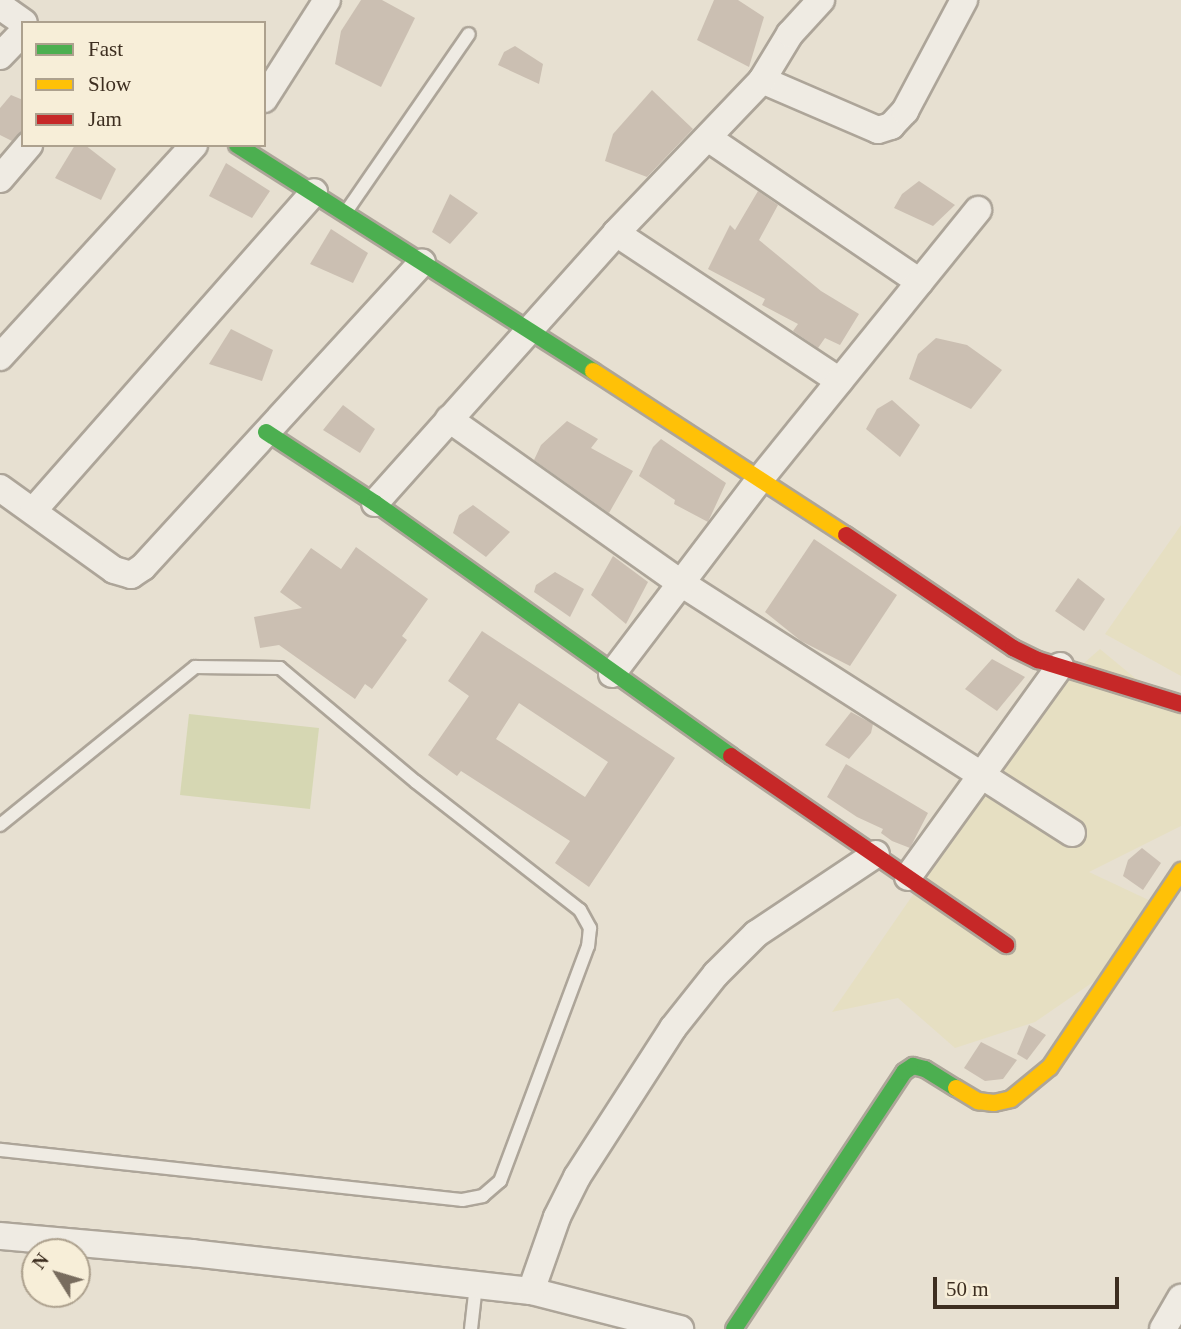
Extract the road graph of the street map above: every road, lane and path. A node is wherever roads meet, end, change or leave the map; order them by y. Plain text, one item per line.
1 (327, 0) edge
2 (821, 0) edge
3 (964, 0) edge
4 (0, 6) edge
5 (21, 21) edge
6 (21, 34) edge
7 (469, 34) dead end
8 (0, 56) edge
9 (762, 80) junction
10 (266, 96) edge
11 (708, 138) junction
12 (27, 147) edge
13 (192, 147) edge
14 (240, 147) edge
15 (0, 179) edge
16 (314, 192) junction
17 (978, 210) dead end
18 (346, 212) junction
19 (616, 233) junction
20 (422, 262) junction
21 (919, 282) junction
22 (528, 330) junction
23 (0, 356) edge
24 (840, 381) junction
25 (449, 419) junction
26 (266, 432) junction
27 (761, 478) junction
28 (0, 488) edge
29 (374, 503) junction
30 (33, 511) junction
31 (681, 583) junction
32 (1060, 666) junction
33 (612, 674) junction
34 (1181, 704) edge
35 (983, 773) junction
36 (0, 825) edge
37 (1072, 832) dead end
38 (876, 854) junction
39 (1181, 871) edge
40 (908, 877) junction
41 (1006, 945) dead end
42 (0, 1150) edge
43 (0, 1236) edge
44 (476, 1285) junction
45 (531, 1291) junction
46 (1181, 1298) edge
47 (595, 1319) edge
48 (471, 1329) edge
49 (680, 1329) edge
50 (734, 1329) edge
51 (1163, 1329) edge

1 - 10 street
2 - 9 street
3 - 9 street
4 - 5 street
6 - 8 street
7 - 18 lane
9 - 11 street
11 - 19 street
11 - 21 street
12 - 15 street
13 - 23 street
14 - 16 street
16 - 18 street
16 - 30 street
17 - 21 street
18 - 20 street
19 - 22 street
19 - 24 street
20 - 22 street
20 - 26 street
21 - 24 street
22 - 25 street
22 - 27 street
24 - 27 street
25 - 29 street
25 - 31 street
26 - 29 street
26 - 30 street
27 - 31 street
27 - 32 street
28 - 30 street
29 - 33 street
31 - 33 street
31 - 35 street
32 - 34 street
32 - 35 street
33 - 38 street
35 - 37 street
35 - 40 street
36 - 42 lane
38 - 40 street
38 - 45 street
39 - 50 street
40 - 41 street
43 - 44 street
44 - 45 street
44 - 48 lane
45 - 47 street
46 - 51 street
47 - 49 street

